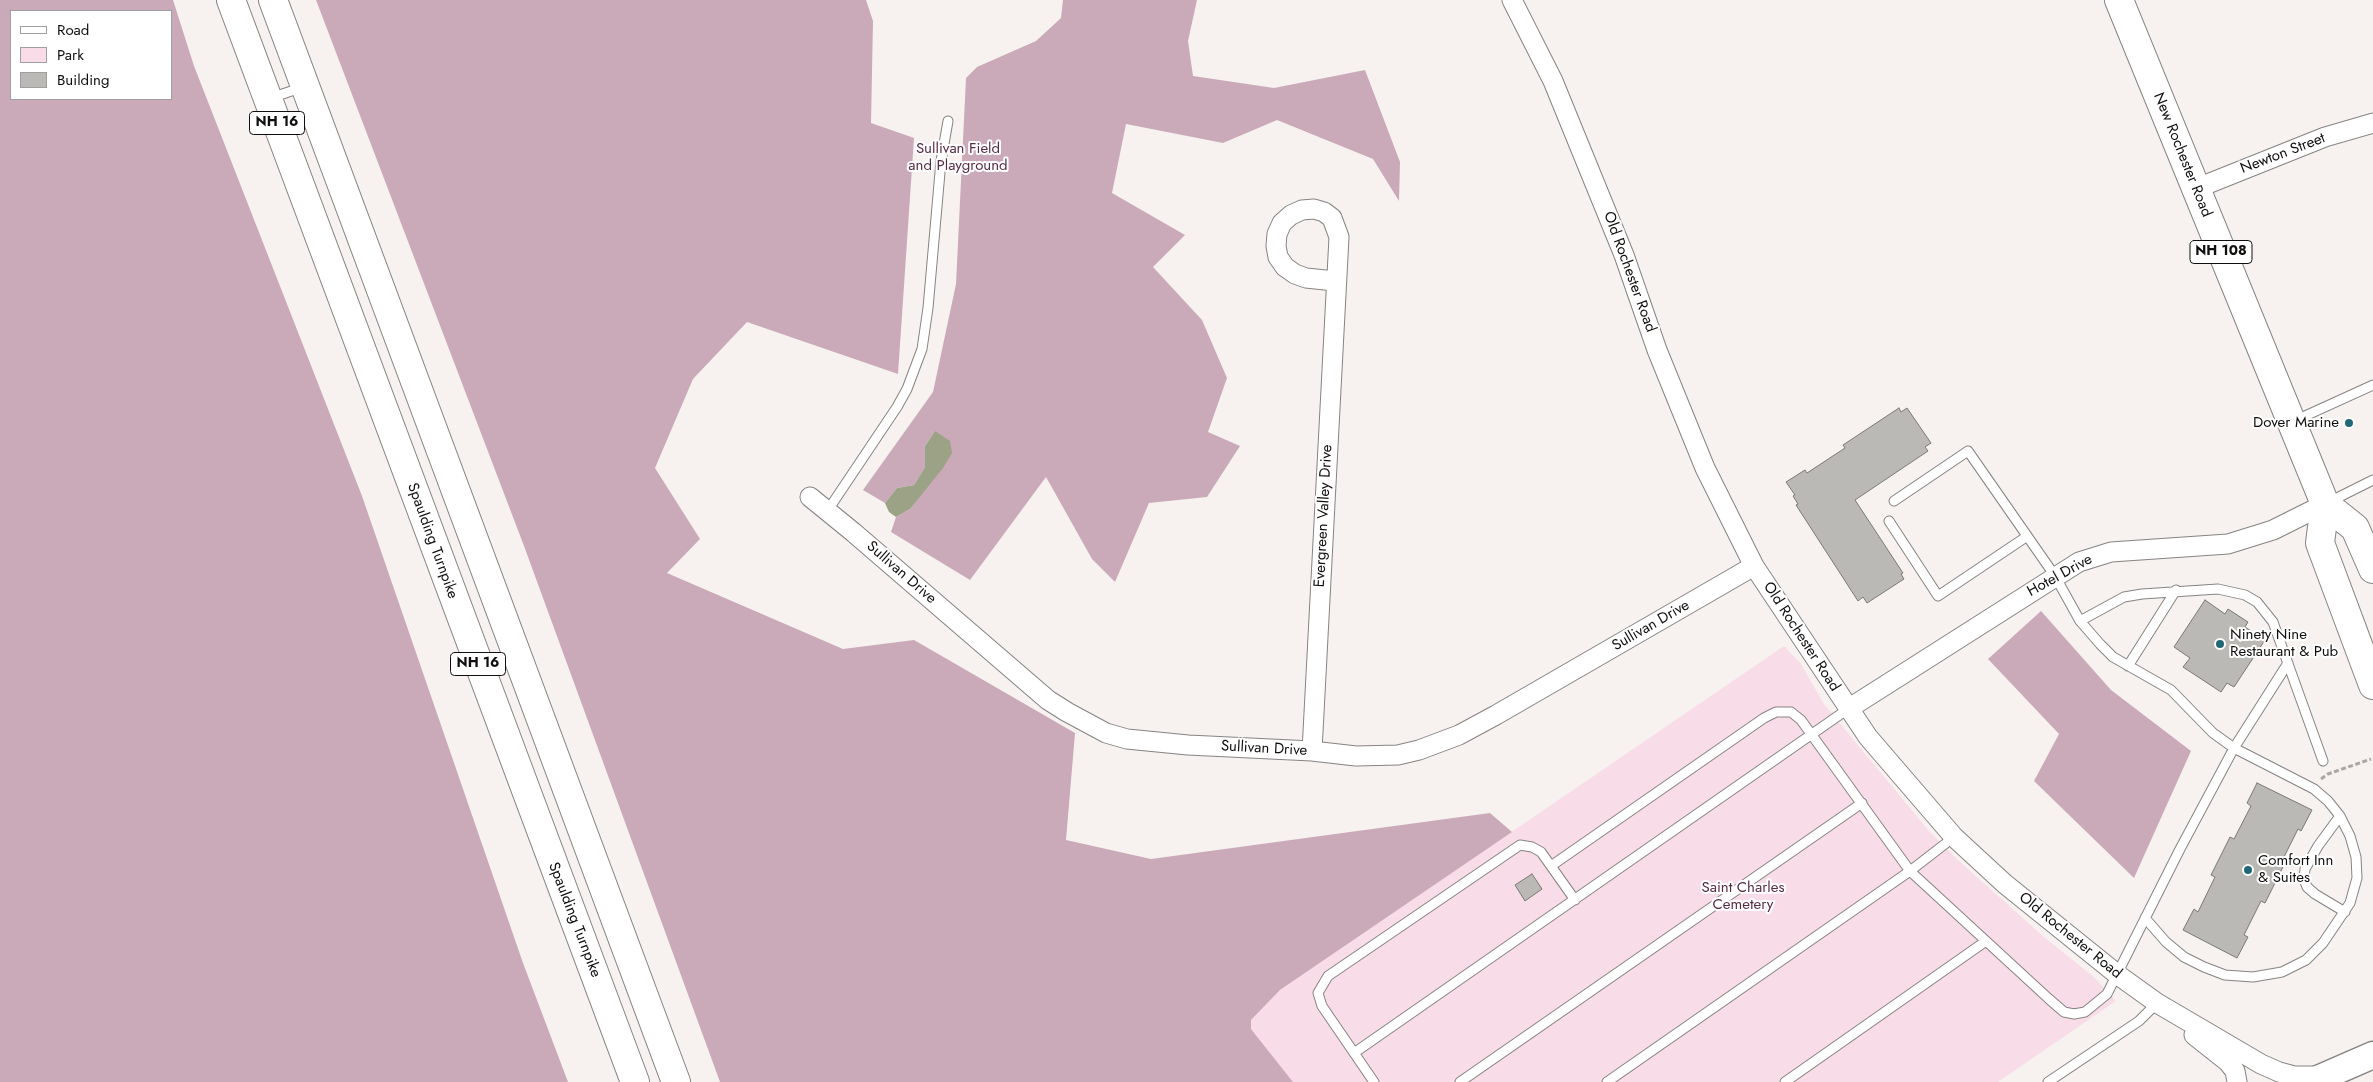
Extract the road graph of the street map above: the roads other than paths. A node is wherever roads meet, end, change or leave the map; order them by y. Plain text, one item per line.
1 (231, 0) edge
2 (273, 0) edge
3 (1512, 0) edge
4 (2126, 2) edge
5 (306, 87) junction
6 (268, 99) junction
7 (948, 121) dead end
8 (2373, 123) edge
9 (2195, 189) junction
10 (1335, 281) dead end
11 (2373, 385) edge
12 (2292, 422) junction
13 (2373, 480) edge
14 (810, 497) dead end
15 (1894, 501) dead end
16 (2326, 504) junction
17 (828, 510) junction
18 (1889, 521) dead end
19 (2026, 537) junction
20 (1754, 566) junction
21 (2373, 569) edge
22 (2055, 576) junction
23 (2176, 590) junction
24 (2080, 621) junction
25 (2288, 663) junction
26 (2128, 666) junction
27 (2373, 685) edge
28 (1848, 709) junction
29 (1812, 735) junction
30 (2234, 748) junction
31 (1312, 751) junction
32 (2323, 760) dead end
33 (1862, 804) junction
34 (2340, 816) junction
35 (1954, 837) junction
36 (1551, 866) junction
37 (1910, 871) junction
38 (1575, 900) junction
39 (2344, 912) junction
40 (2145, 918) junction
41 (1986, 941) junction
42 (2118, 975) junction
43 (2156, 1003) junction
44 (652, 1017) junction
45 (1354, 1053) junction
46 (2373, 1055) edge
47 (2318, 1079) edge
48 (635, 1082) edge
49 (676, 1082) edge
50 (692, 1082) edge
51 (1374, 1082) edge
52 (1460, 1082) edge
53 (1607, 1082) edge
54 (1785, 1082) edge
55 (2048, 1082) edge
56 (2237, 1082) edge

1 - 6 main road, Spaulding Turnpike / NH 16
2 - 5 main road, NH 16
3 - 20 street, Old Rochester Road
4 - 9 main road, New Rochester Road / NH 108
5 - 6 lane
5 - 44 main road, NH 16
6 - 48 main road, Spaulding Turnpike / NH 16
7 - 17 lane
8 - 9 street, Newton Street
9 - 12 main road, New Rochester Road / NH 108
10 - 31 street, Evergreen Valley Drive
11 - 12 lane
12 - 16 main road, New Rochester Road / NH 108
13 - 16 lane
14 - 17 street, Sullivan Drive
15 - 19 lane
16 - 21 main road, New Rochester Road / NH 108
16 - 22 street, Hotel Drive
16 - 27 main road
17 - 31 street, Sullivan Drive
18 - 19 lane
19 - 22 lane
20 - 28 street, Old Rochester Road
20 - 31 street, Sullivan Drive
22 - 24 lane
22 - 28 street, Hotel Drive
23 - 24 lane
23 - 25 lane
23 - 26 lane
24 - 26 lane
25 - 30 lane
25 - 32 lane
26 - 30 lane
28 - 29 lane
28 - 35 street, Old Rochester Road
29 - 33 lane
29 - 36 lane
29 - 38 lane
30 - 34 lane
30 - 40 lane
33 - 37 lane
33 - 52 lane
34 - 39 lane
34 - 39 lane
35 - 37 lane
35 - 42 street, Old Rochester Road
36 - 38 lane
36 - 45 lane
37 - 41 lane
37 - 53 lane
38 - 45 lane
39 - 40 lane
40 - 42 lane
41 - 42 lane
41 - 54 lane
42 - 43 street, Old Rochester Road
43 - 47 street, Old Rochester Road
43 - 55 lane
43 - 56 street
44 - 49 main road, NH 16
44 - 50 main road
45 - 51 lane
46 - 47 main road

